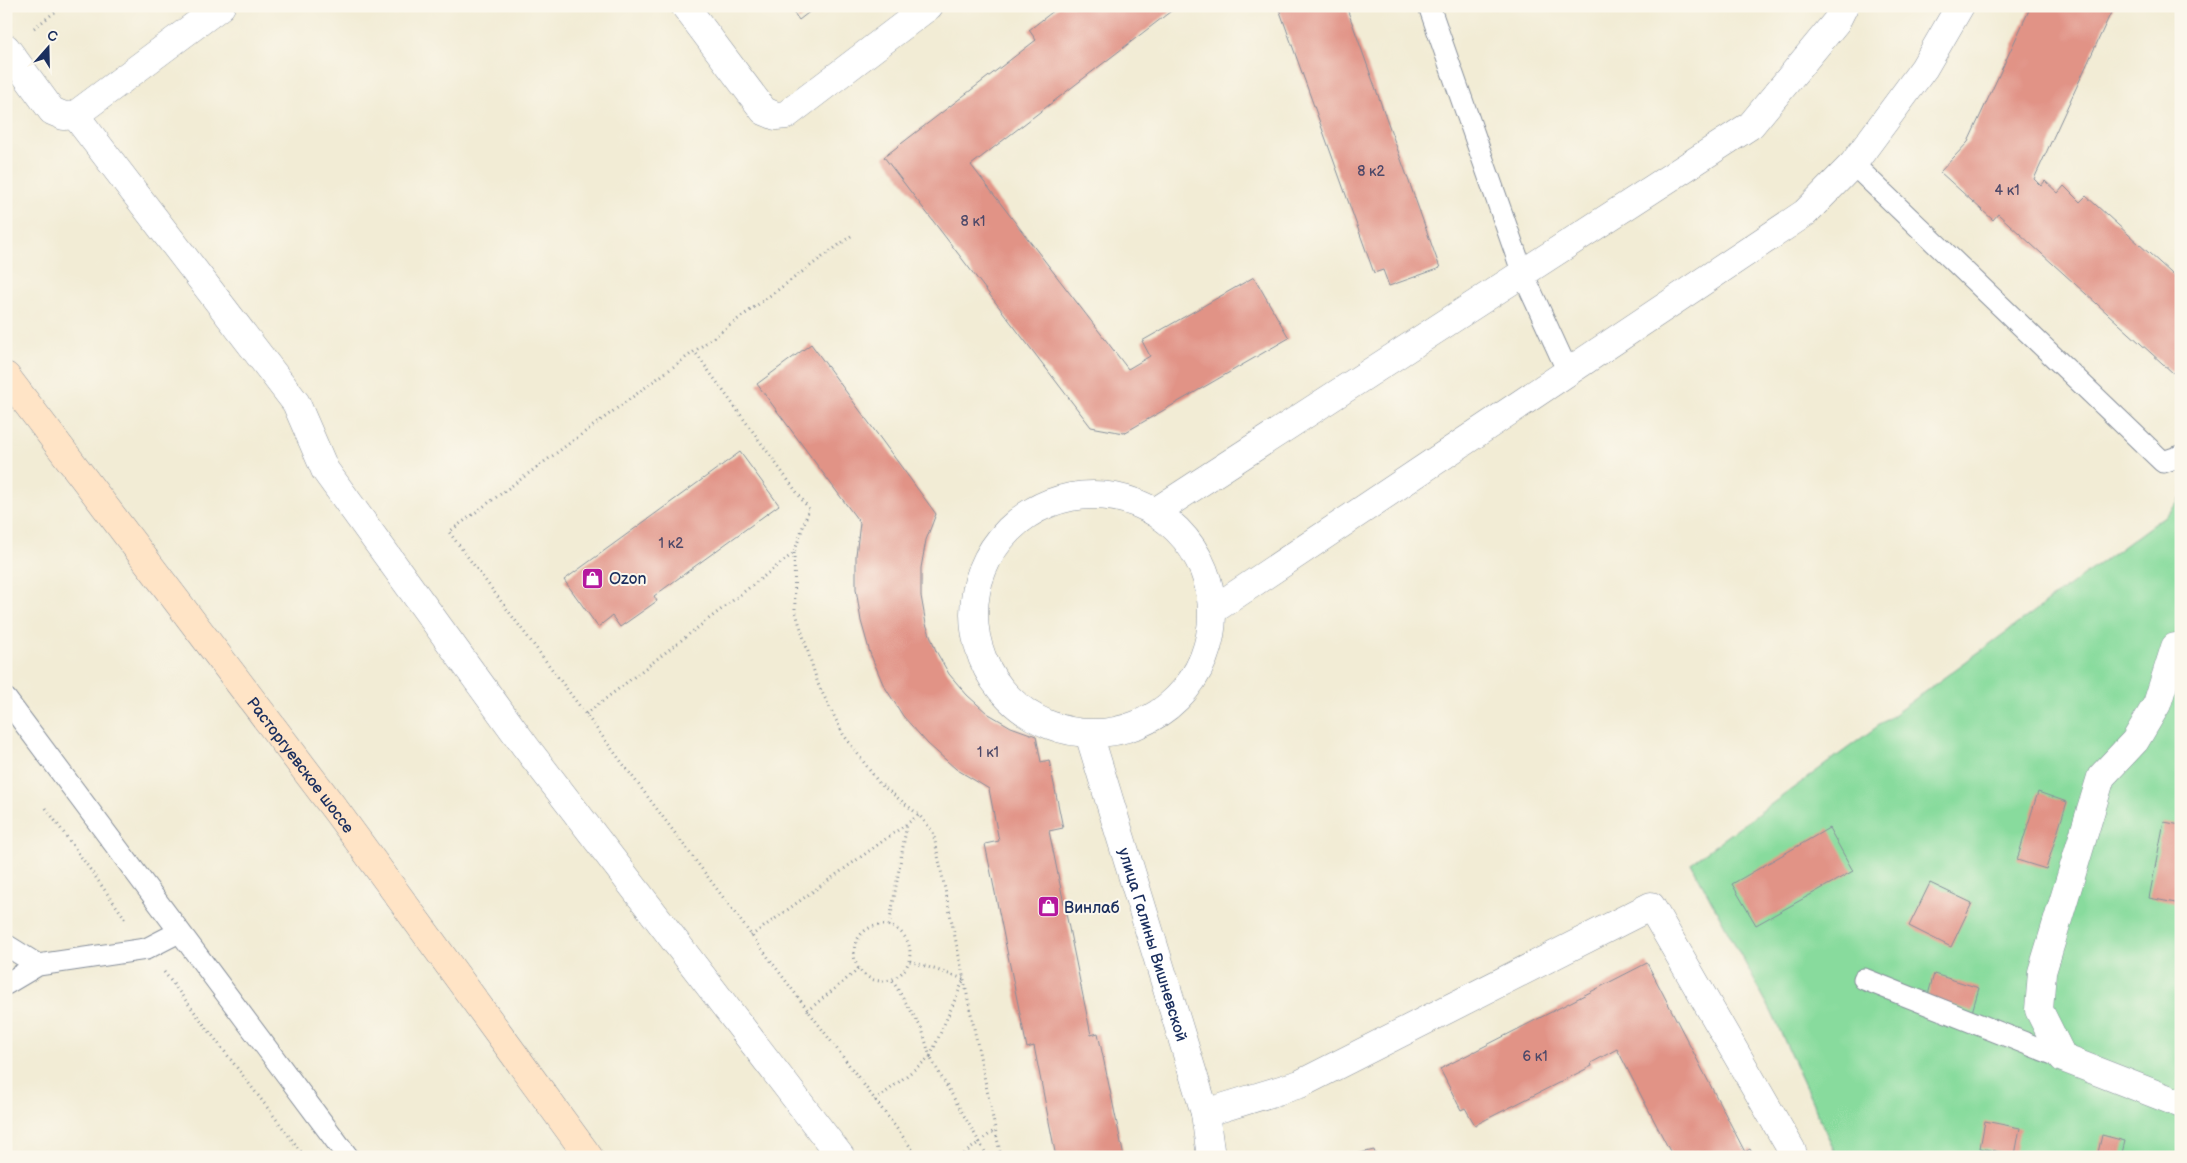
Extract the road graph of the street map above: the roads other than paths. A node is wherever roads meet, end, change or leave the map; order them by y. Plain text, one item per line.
1 (221, 6) edge
2 (685, 6) edge
3 (929, 6) edge
4 (1429, 6) edge
5 (1844, 6) edge
6 (1960, 6) edge
7 (6, 48) edge
8 (76, 115) junction
9 (1853, 164) junction
10 (1523, 274) junction
11 (1568, 372) junction
12 (6, 376) edge
13 (2181, 456) edge
14 (1155, 512) junction
15 (1213, 610) junction
16 (2175, 647) dead end
17 (6, 699) edge
18 (1089, 734) junction
19 (179, 932) junction
20 (6, 945) edge
21 (38, 965) junction
22 (1864, 979) dead end
23 (6, 984) edge
24 (2063, 1058) junction
25 (2181, 1104) edge
26 (1205, 1113) junction
27 (348, 1157) edge
28 (589, 1157) edge
29 (840, 1157) edge
30 (1211, 1157) edge
31 (1794, 1157) edge

1 - 8 street
2 - 3 street
4 - 10 lane
5 - 10 street
6 - 9 street
7 - 8 street
8 - 29 street
9 - 11 street
9 - 13 lane
10 - 11 lane
10 - 14 street
11 - 15 street
12 - 28 main road, Расторгуевское шоссе
14 - 15 street
14 - 18 street
15 - 18 street
16 - 24 street
17 - 19 lane
18 - 26 street, улица Галины Вишневской
19 - 21 lane
19 - 27 lane
20 - 21 lane
21 - 23 lane
22 - 24 lane
24 - 25 street
26 - 30 street, улица Галины Вишневской
26 - 31 street

